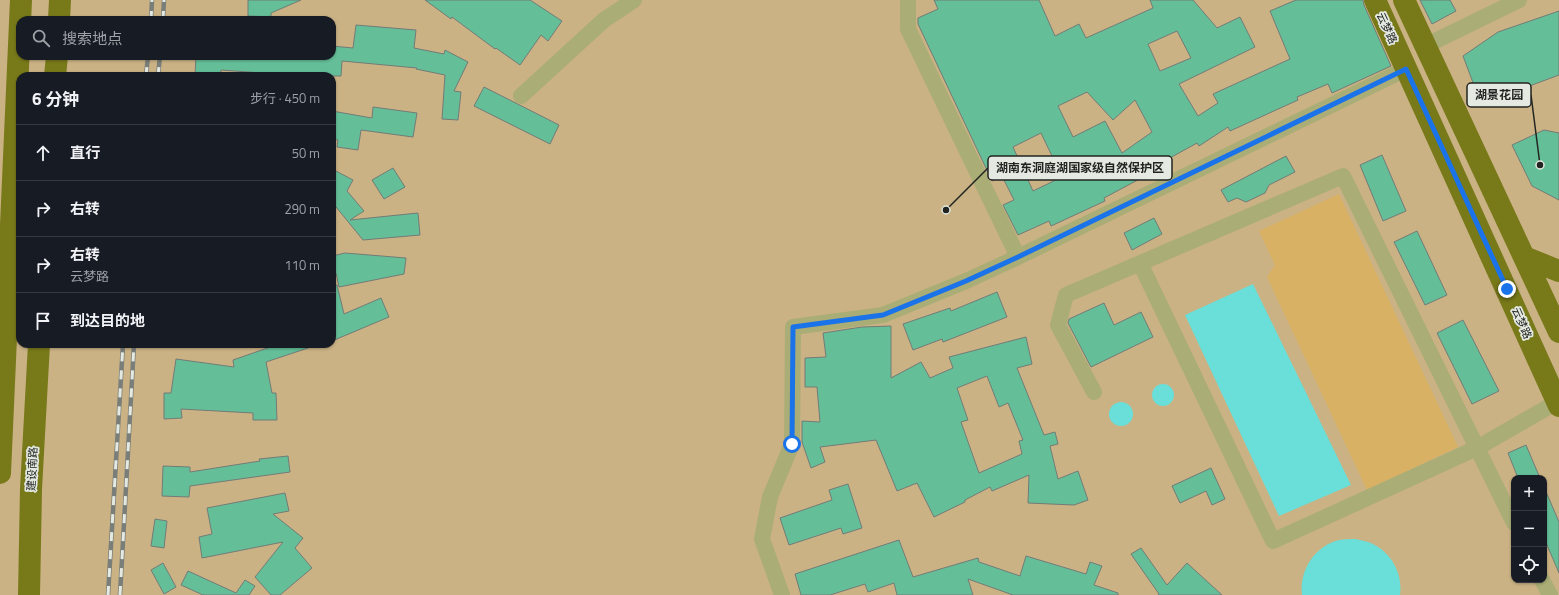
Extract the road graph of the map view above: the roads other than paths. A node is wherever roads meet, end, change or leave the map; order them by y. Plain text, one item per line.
1 (21, 0) edge
2 (60, 0) edge
3 (634, 0) edge
4 (908, 0) edge
5 (1375, 0) edge
6 (1404, 0) edge
7 (1519, 0) edge
8 (20, 16) edge
9 (59, 16) edge
10 (1425, 46) junction
11 (18, 60) edge
12 (56, 60) edge
13 (1406, 69) junction
14 (18, 72) edge
15 (55, 72) edge
16 (521, 96) dead end
17 (16, 113) edge
18 (1018, 257) junction
19 (1524, 257) junction
20 (1140, 263) junction
21 (1559, 271) edge
22 (1559, 332) edge
23 (39, 348) edge
24 (1094, 392) dead end
25 (1558, 404) edge
26 (1477, 448) junction
27 (0, 473) edge
28 (1511, 518) edge
29 (1544, 583) edge
30 (30, 595) edge
31 (782, 595) edge
32 (1550, 595) edge

1 - 8 main road
2 - 9 main road
3 - 16 street
4 - 18 street
5 - 13 main road, 云梦路
6 - 10 main road
7 - 10 street
10 - 19 main road
11 - 14 main road
12 - 15 main road
13 - 18 street
13 - 25 main road, 云梦路
17 - 27 main road
18 - 31 street
19 - 21 main road
19 - 22 main road
20 - 24 street
20 - 26 street
20 - 26 street
23 - 30 main road, 建设南路
25 - 26 street
26 - 28 street
29 - 32 street

